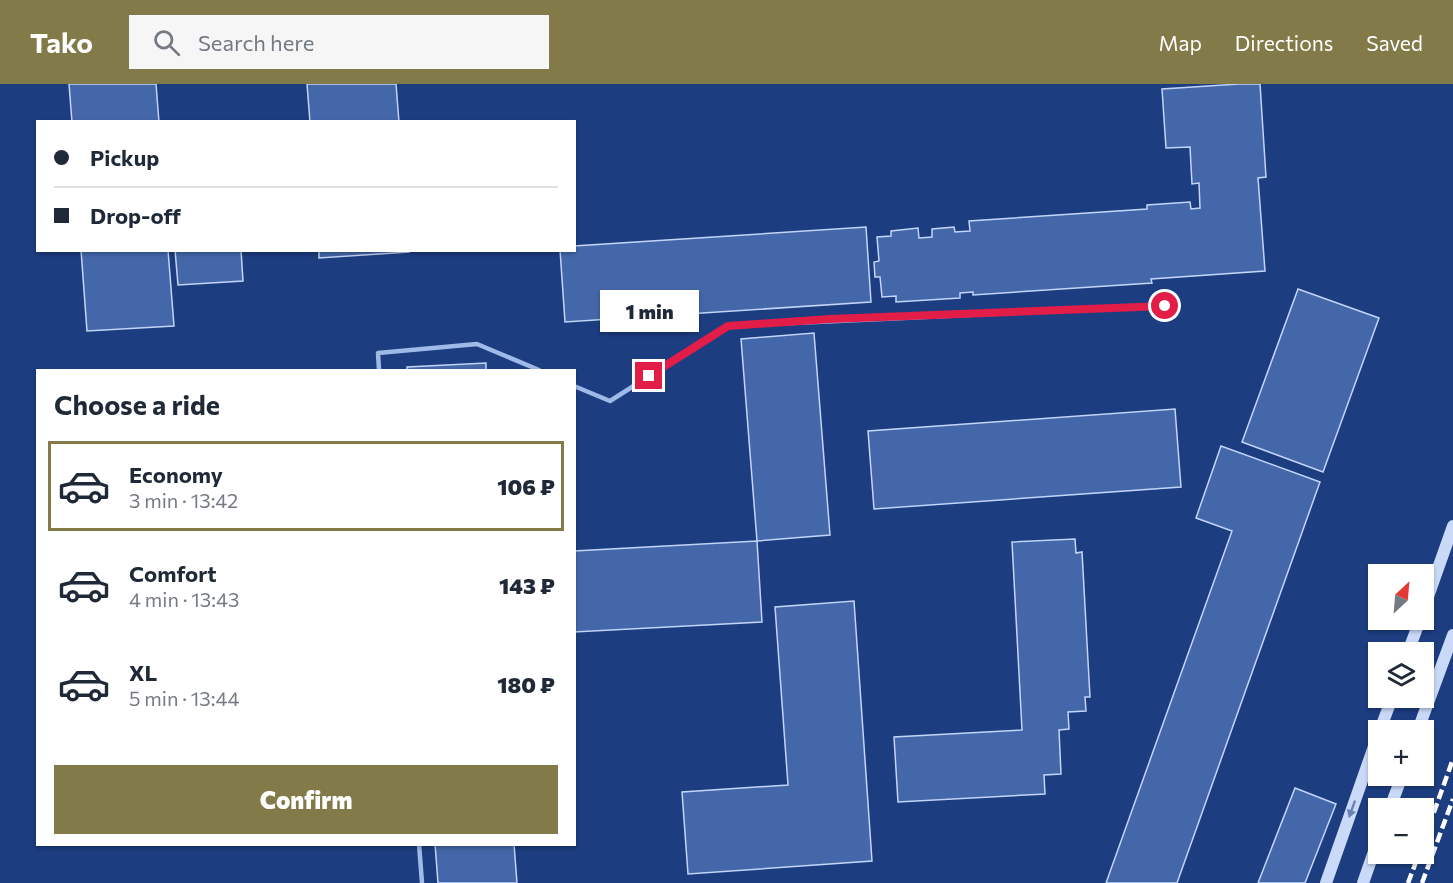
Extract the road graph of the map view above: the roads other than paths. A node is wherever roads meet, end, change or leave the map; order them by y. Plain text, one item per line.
1 (1165, 306) dead end
2 (379, 369) edge
3 (537, 369) edge
4 (576, 387) edge
5 (1453, 526) edge
6 (1434, 580) edge
7 (1453, 635) edge
8 (1422, 720) edge
9 (1368, 764) edge
10 (419, 846) edge
11 (1370, 864) edge
12 (422, 883) edge
13 (1326, 883) edge
14 (1363, 883) edge

1 - 4 lane
2 - 3 lane
5 - 6 main road
7 - 8 main road
9 -> 13 main road
10 - 12 lane
11 - 14 main road

